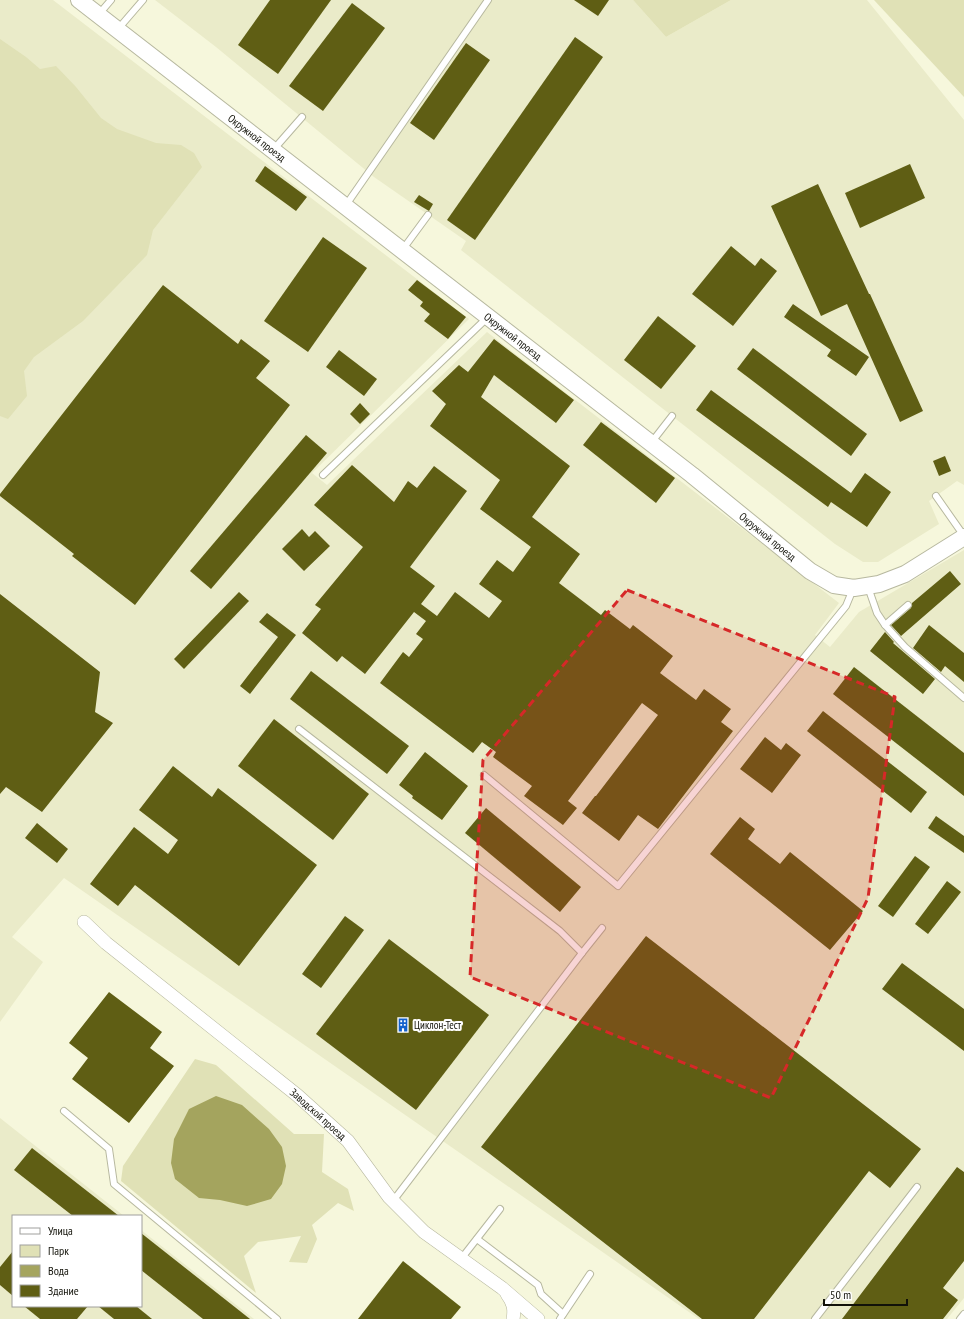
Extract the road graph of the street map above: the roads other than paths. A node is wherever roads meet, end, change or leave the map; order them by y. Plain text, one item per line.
1 (79, 0) edge
2 (111, 0) edge
3 (143, 0) edge
4 (488, 0) edge
5 (98, 15) junction
6 (118, 30) junction
7 (302, 118) dead end
8 (273, 150) junction
9 (345, 206) junction
10 (428, 215) dead end
11 (402, 250) junction
12 (488, 317) junction
13 (672, 416) dead end
14 (651, 443) junction
15 (323, 475) dead end
16 (936, 496) dead end
17 (964, 537) edge
18 (860, 587) junction
19 (908, 605) dead end
20 (885, 625) junction
21 (964, 698) edge
22 (299, 728) dead end
23 (484, 775) dead end
24 (84, 922) dead end
25 (602, 928) dead end
26 (582, 953) junction
27 (64, 1111) dead end
28 (917, 1187) dead end
29 (393, 1201) junction
30 (500, 1209) dead end
31 (477, 1239) junction
32 (462, 1259) junction
33 (590, 1274) dead end
34 (502, 1288) junction
35 (964, 1314) edge
36 (562, 1316) edge
37 (277, 1319) edge
38 (513, 1319) edge
39 (538, 1319) edge
40 (815, 1319) edge
41 (960, 1319) edge

1 - 5 street, Окружной проезд
2 - 5 lane
3 - 6 lane
4 - 9 lane
5 - 6 street, Окружной проезд
6 - 8 street, Окружной проезд
7 - 8 lane
8 - 9 street, Окружной проезд
9 - 11 street, Окружной проезд
10 - 11 lane
11 - 12 street, Окружной проезд
12 - 14 street, Окружной проезд
12 - 15 lane
13 - 14 lane
14 - 18 street, Окружной проезд
16 - 17 lane
17 - 18 street, Окружной проезд
18 - 20 lane
18 - 23 lane
19 - 20 lane
20 - 21 lane
22 - 26 lane
24 - 29 street, Заводской проезд
25 - 26 lane
26 - 29 lane
27 - 37 lane
28 - 40 lane
29 - 32 street, Заводской проезд
30 - 31 lane
31 - 32 lane
31 - 36 lane
32 - 34 street, Заводской проезд
33 - 36 lane
34 - 38 street
34 - 39 street, Заводской проезд
35 - 41 lane

